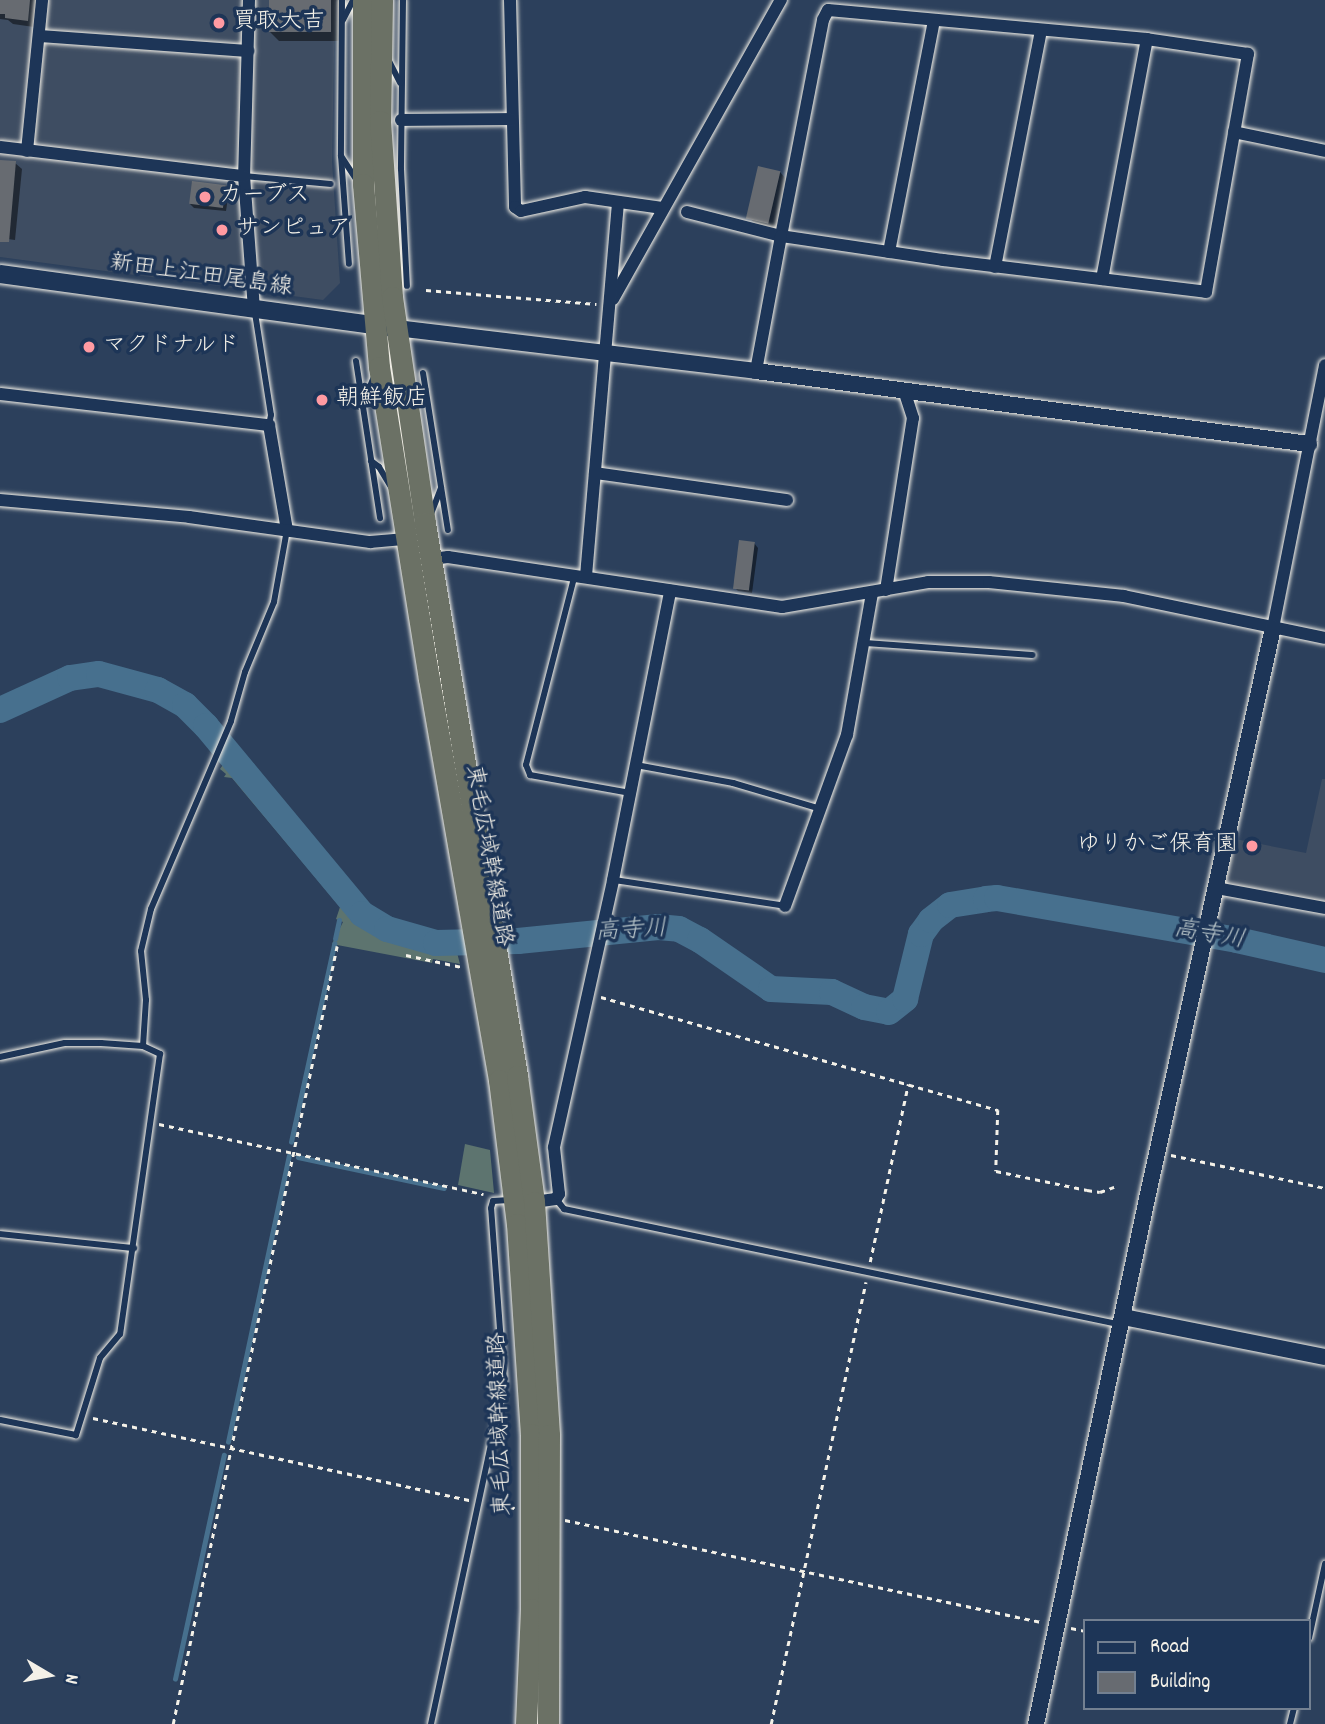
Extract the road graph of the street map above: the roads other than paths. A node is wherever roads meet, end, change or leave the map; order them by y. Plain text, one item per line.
1 (43, 0) edge
2 (249, 0) edge
3 (342, 0) edge
4 (353, 0) edge
5 (363, 0) edge
6 (382, 0) edge
7 (403, 0) edge
8 (510, 0) edge
9 (781, 0) edge
10 (934, 21) junction
11 (341, 22) junction
12 (1041, 30) junction
13 (39, 36) junction
14 (1147, 39) junction
15 (382, 49) junction
16 (248, 51) junction
17 (400, 83) junction
18 (511, 119) junction
19 (401, 120) junction
20 (1234, 131) junction
21 (0, 147) edge
22 (27, 151) junction
23 (1325, 151) edge
24 (341, 156) junction
25 (401, 169) junction
26 (244, 176) junction
27 (331, 184) dead end
28 (363, 184) junction
29 (384, 194) junction
30 (618, 202) junction
31 (662, 208) junction
32 (687, 212) dead end
33 (781, 236) junction
34 (889, 252) junction
35 (349, 264) dead end
36 (995, 267) junction
37 (0, 274) edge
38 (1102, 279) junction
39 (407, 286) dead end
40 (609, 305) junction
41 (254, 309) junction
42 (385, 326) junction
43 (606, 354) junction
44 (356, 361) dead end
45 (1325, 365) edge
46 (379, 367) junction
47 (756, 371) junction
48 (423, 373) dead end
49 (904, 391) junction
50 (360, 393) junction
51 (0, 394) edge
52 (419, 413) dead end
53 (430, 423) junction
54 (269, 425) junction
55 (1309, 444) junction
56 (371, 461) junction
57 (595, 473) junction
58 (440, 488) junction
59 (399, 496) junction
60 (0, 500) edge
61 (787, 500) dead end
62 (380, 518) dead end
63 (425, 523) junction
64 (288, 530) junction
65 (448, 530) dead end
66 (406, 539) junction
67 (431, 559) junction
68 (581, 575) junction
69 (886, 590) junction
70 (670, 591) junction
71 (873, 593) junction
72 (1273, 628) junction
73 (1325, 638) edge
74 (865, 643) junction
75 (1033, 655) dead end
76 (636, 765) junction
77 (631, 793) junction
78 (822, 809) junction
79 (613, 880) junction
80 (1216, 888) junction
81 (785, 906) joint
82 (1325, 908) edge
83 (483, 930) junction
84 (143, 1046) junction
85 (0, 1057) edge
86 (556, 1199) junction
87 (514, 1201) junction
88 (0, 1234) edge
89 (134, 1248) junction
90 (1122, 1321) junction
91 (1325, 1357) edge
92 (0, 1420) edge
93 (1325, 1564) edge
94 (1311, 1629) edge
95 (431, 1724) edge
96 (526, 1724) edge
97 (548, 1724) edge
98 (1036, 1724) edge

1 - 13 street
2 - 16 street
3 - 11 lane
4 - 11 lane
5 - 28 highway, 東毛広域幹線道路
6 - 15 highway, 東毛広域幹線道路
7 - 17 lane
8 - 18 street
9 - 31 street
10 - 12 street
10 - 33 street
10 - 34 street
11 - 24 lane
12 - 14 street
12 - 36 street
13 - 16 street
13 - 22 street
14 - 20 street
14 - 38 street
15 - 17 lane
15 - 29 highway, 東毛広域幹線道路
16 - 26 street
17 - 19 lane
18 - 19 street
18 - 30 street
19 - 25 lane
20 - 23 street
20 - 38 street
21 - 22 street
22 - 26 street
24 - 28 lane
24 - 35 lane
25 - 29 lane
25 - 39 lane
26 - 27 lane
26 - 41 street
28 - 42 highway, 東毛広域幹線道路
29 - 42 highway, 東毛広域幹線道路
30 - 31 street
30 - 40 street
31 - 40 street
32 - 33 street
33 - 34 street
33 - 47 street
34 - 36 street
36 - 38 street
37 - 41 main road, 新田上江田尾島線
40 - 43 street
41 - 42 main road, 新田上江田尾島線
41 - 54 lane
42 - 43 street
42 - 46 highway, 東毛広域幹線道路
42 - 63 highway, 東毛広域幹線道路
43 - 47 street
43 - 57 street
44 - 50 lane
45 - 55 street
46 - 50 lane
46 - 59 highway, 東毛広域幹線道路
47 - 49 street
48 - 53 lane
49 - 55 street
49 - 69 street
50 - 56 lane
51 - 54 street
52 - 53 lane
53 - 58 lane
54 - 64 street
55 - 72 street
56 - 59 lane
56 - 62 lane
57 - 61 street
57 - 68 street
58 - 63 lane
58 - 65 lane
59 - 66 highway, 東毛広域幹線道路
60 - 64 street
63 - 67 highway, 東毛広域幹線道路
64 - 66 street
64 - 84 lane
66 - 83 highway, 東毛広域幹線道路
67 - 68 street
67 - 83 highway, 東毛広域幹線道路
68 - 70 street
68 - 77 lane
69 - 71 street
69 - 72 street
70 - 71 street
70 - 76 street
71 - 74 street
72 - 73 street
72 - 80 street
74 - 75 lane
74 - 78 street
76 - 77 street
76 - 78 lane
77 - 79 street
78 - 81 street
79 - 81 lane
79 - 86 street
80 - 82 street
80 - 90 street
83 - 87 highway, 東毛広域幹線道路
84 - 85 lane
84 - 89 lane
86 - 87 street
86 - 90 lane
87 - 95 lane
87 - 96 highway, 東毛広域幹線道路
87 - 97 highway, 東毛広域幹線道路
88 - 89 lane
89 - 92 lane
90 - 91 street
90 - 98 street
93 - 94 lane

